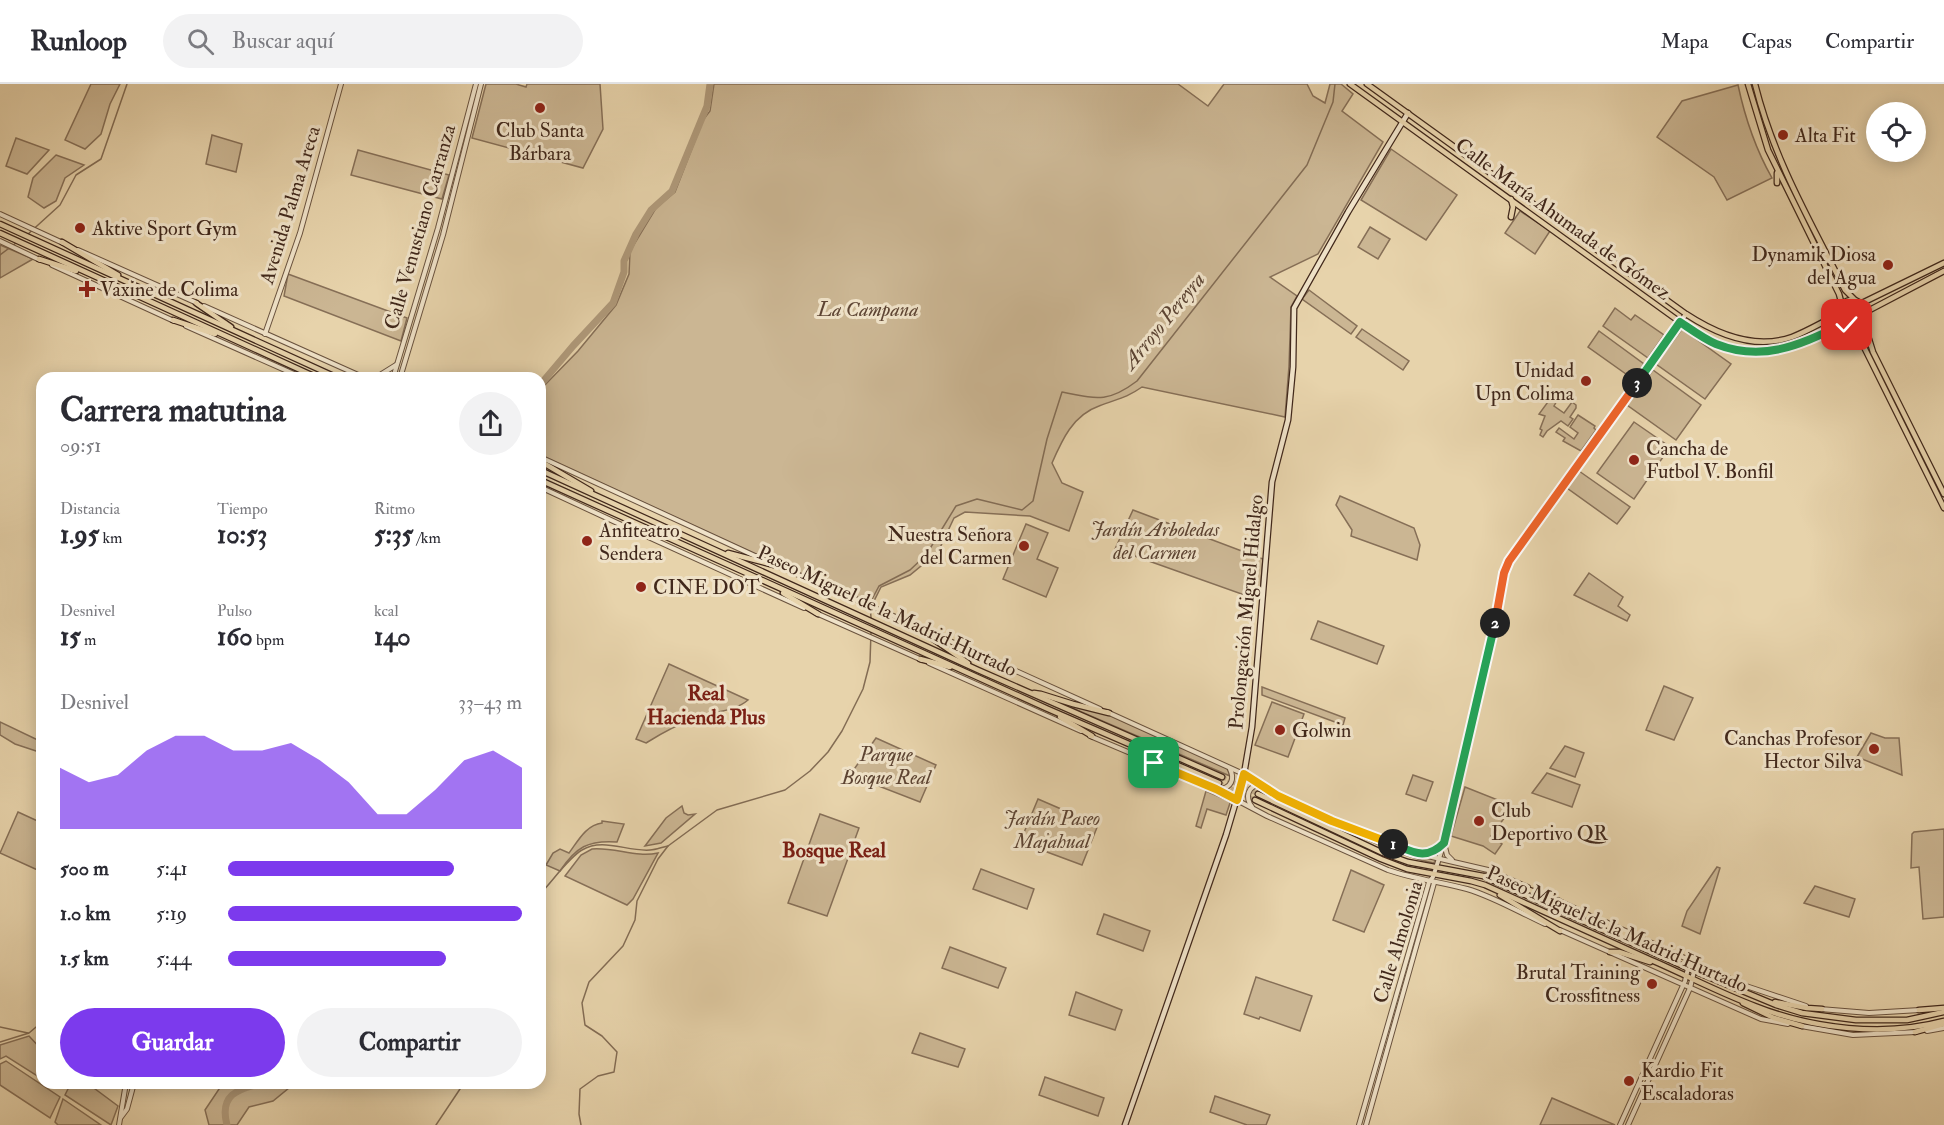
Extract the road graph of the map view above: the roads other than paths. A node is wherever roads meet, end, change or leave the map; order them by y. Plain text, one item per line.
1 (342, 84) edge
2 (476, 84) edge
3 (481, 84) edge
4 (1350, 84) edge
5 (1367, 84) edge
6 (1748, 84) edge
7 (1755, 84) edge
8 (1408, 113) junction
9 (1402, 122) junction
10 (1483, 168) junction
11 (1777, 171) junction
12 (1478, 177) junction
13 (1777, 183) dead end
14 (1510, 199) junction
15 (0, 214) edge
16 (1511, 217) dead end
17 (0, 224) edge
18 (0, 233) edge
19 (0, 241) edge
20 (62, 242) junction
21 (1815, 258) dead end
22 (39, 259) junction
23 (1944, 262) edge
24 (1824, 263) junction
25 (1944, 271) edge
26 (92, 276) junction
27 (135, 286) junction
28 (196, 303) junction
29 (1858, 303) junction
30 (1842, 305) junction
31 (1864, 313) junction
32 (1686, 314) junction
33 (1839, 314) junction
34 (173, 320) junction
35 (1863, 320) junction
36 (1680, 322) junction
37 (1844, 324) junction
38 (1851, 326) junction
39 (265, 334) junction
40 (243, 335) junction
41 (240, 343) junction
42 (397, 365) junction
43 (290, 372) edge
44 (305, 372) edge
45 (325, 372) edge
46 (352, 372) edge
47 (385, 372) edge
48 (395, 372) edge
49 (402, 372) edge
50 (546, 462) edge
51 (546, 463) edge
52 (546, 473) edge
53 (546, 483) edge
54 (546, 490) edge
55 (1944, 494) edge
56 (600, 498) junction
57 (1944, 508) edge
58 (624, 526) junction
59 (669, 539) junction
60 (719, 551) junction
61 (774, 565) junction
62 (760, 580) junction
63 (818, 614) junction
64 (910, 623) junction
65 (920, 659) junction
66 (978, 670) junction
67 (967, 672) junction
68 (1030, 693) junction
69 (1048, 710) junction
70 (1109, 713) junction
71 (1092, 736) junction
72 (1228, 766) junction
73 (1244, 774) junction
74 (1262, 785) junction
75 (1216, 789) junction
76 (1237, 800) junction
77 (1254, 808) junction
78 (1444, 843) junction
79 (1419, 854) junction
80 (1439, 859) junction
81 (1455, 862) junction
82 (1436, 868) junction
83 (1433, 876) junction
84 (1484, 876) junction
85 (1432, 882) junction
86 (1485, 885) junction
87 (1558, 901) junction
88 (1580, 911) junction
89 (1560, 931) junction
90 (1610, 952) junction
91 (1667, 958) junction
92 (1690, 960) junction
93 (1696, 963) junction
94 (1665, 966) junction
95 (1688, 969) junction
96 (1694, 971) junction
97 (1687, 976) junction
98 (1693, 979) junction
99 (1683, 985) junction
100 (1690, 988) junction
101 (1731, 996) junction
102 (1758, 999) junction
103 (1822, 1009) junction
104 (1944, 1009) edge
105 (1919, 1010) joint
106 (1944, 1024) edge
107 (1802, 1026) junction
108 (1915, 1032) joint
109 (125, 1089) edge
110 (132, 1089) edge
111 (121, 1118) junction
112 (119, 1125) edge
113 (1125, 1125) edge
114 (1359, 1125) edge
115 (1366, 1125) edge
116 (1620, 1125) edge
117 (1628, 1125) edge

1 - 39 street, Avenida Palma Areca
2 - 42 street, Calle Venustiano Carranza
3 - 49 street, Calle Venustiano Carranza
4 - 9 main road, Calle María Ahumada de Gómez
5 - 8 main road, Calle María Ahumada de Gómez
6 - 11 main road
7 - 29 main road
8 - 9 main road, Prolongación Miguel Hidalgo
8 - 10 main road, Calle María Ahumada de Gómez
9 - 12 main road, Calle María Ahumada de Gómez
9 - 73 main road, Prolongación Miguel Hidalgo
10 - 12 main road
10 - 32 main road, Calle María Ahumada de Gómez
11 - 13 main road
11 - 24 main road
12 - 14 main road, Calle María Ahumada de Gómez
14 - 16 main road
14 - 36 main road, Calle María Ahumada de Gómez
15 - 20 street
17 - 27 main road
18 - 26 main road
19 - 22 street
20 - 27 main road
20 - 28 street
21 - 24 main road
22 - 26 main road
22 - 34 street
23 - 29 main road
24 - 30 main road
25 - 31 main road
26 - 41 main road
27 - 40 main road
28 - 39 street
28 - 40 main road
29 - 30 main road
29 - 31 main road
30 - 33 main road
31 - 35 main road
32 - 33 main road, Calle María Ahumada de Gómez
32 - 36 street
33 - 37 main road
34 - 41 main road
34 - 43 street
35 - 38 main road
35 - 55 main road
36 - 37 main road, Calle María Ahumada de Gómez
36 - 78 street
37 - 38 main road
38 - 57 main road
39 - 46 street
40 - 45 main road
41 - 44 main road
42 - 47 street
42 - 48 street, Calle Venustiano Carranza
50 - 61 street
51 - 56 main road
52 - 56 main road, Paseo Miguel de la Madrid Hurtado
53 - 59 main road, Paseo Miguel de la Madrid Hurtado
54 - 58 street
56 - 60 main road, Paseo Miguel de la Madrid Hurtado
58 - 59 main road
58 - 63 street
59 - 62 main road, Paseo Miguel de la Madrid Hurtado
60 - 61 main road
60 - 66 main road, Paseo Miguel de la Madrid Hurtado
61 - 64 street
62 - 63 main road
62 - 67 main road, Paseo Miguel de la Madrid Hurtado
63 - 65 street
64 - 66 main road
64 - 70 street
65 - 67 main road
65 - 71 street
66 - 68 main road, Paseo Miguel de la Madrid Hurtado
67 - 69 main road, Paseo Miguel de la Madrid Hurtado
68 - 69 main road, Paseo Miguel de la Madrid Hurtado
68 - 70 main road
69 - 71 main road
70 - 72 street
71 - 75 street
72 - 73 street
72 - 75 street
73 - 74 street
73 - 76 main road, Prolongación Miguel Hidalgo
74 - 77 street
74 - 79 street
75 - 76 street
76 - 77 street
76 - 113 main road, Prolongación Miguel Hidalgo
77 - 85 street
78 - 79 street
78 - 80 street
78 - 81 street
79 - 80 street
80 - 81 street
80 - 82 street
81 - 87 street
82 - 83 street
82 - 83 main road, Paseo Miguel de la Madrid Hurtado
82 - 84 main road, Paseo Miguel de la Madrid Hurtado
83 - 85 street, Calle Almolonia
83 - 86 main road, Paseo Miguel de la Madrid Hurtado
84 - 87 main road
84 - 91 main road, Paseo Miguel de la Madrid Hurtado
85 - 89 street
85 - 114 street, Calle Almolonia
85 - 115 street, Calle Almolonia
86 - 89 main road
86 - 94 main road, Paseo Miguel de la Madrid Hurtado
87 - 88 street
88 - 91 main road
88 - 92 street
89 - 90 street
90 - 94 main road
90 - 99 street
91 - 95 main road, Paseo Miguel de la Madrid Hurtado
92 - 93 street
92 - 95 street
93 - 96 street
93 - 103 street
94 - 97 main road, Paseo Miguel de la Madrid Hurtado
95 - 96 main road, Paseo Miguel de la Madrid Hurtado
95 - 97 street
96 - 98 street
96 - 102 main road, Paseo Miguel de la Madrid Hurtado
97 - 98 main road, Paseo Miguel de la Madrid Hurtado
97 - 99 street
98 - 100 street
98 - 101 main road, Paseo Miguel de la Madrid Hurtado
99 - 100 street
99 - 116 street
100 - 107 street
100 - 117 street
101 - 106 main road, Paseo Miguel de la Madrid Hurtado
101 - 107 main road
102 - 103 main road
102 - 104 main road, Paseo Miguel de la Madrid Hurtado
103 - 105 street
104 - 105 main road
106 - 108 main road
107 - 108 street
109 - 111 street
110 - 111 street
111 - 112 street

